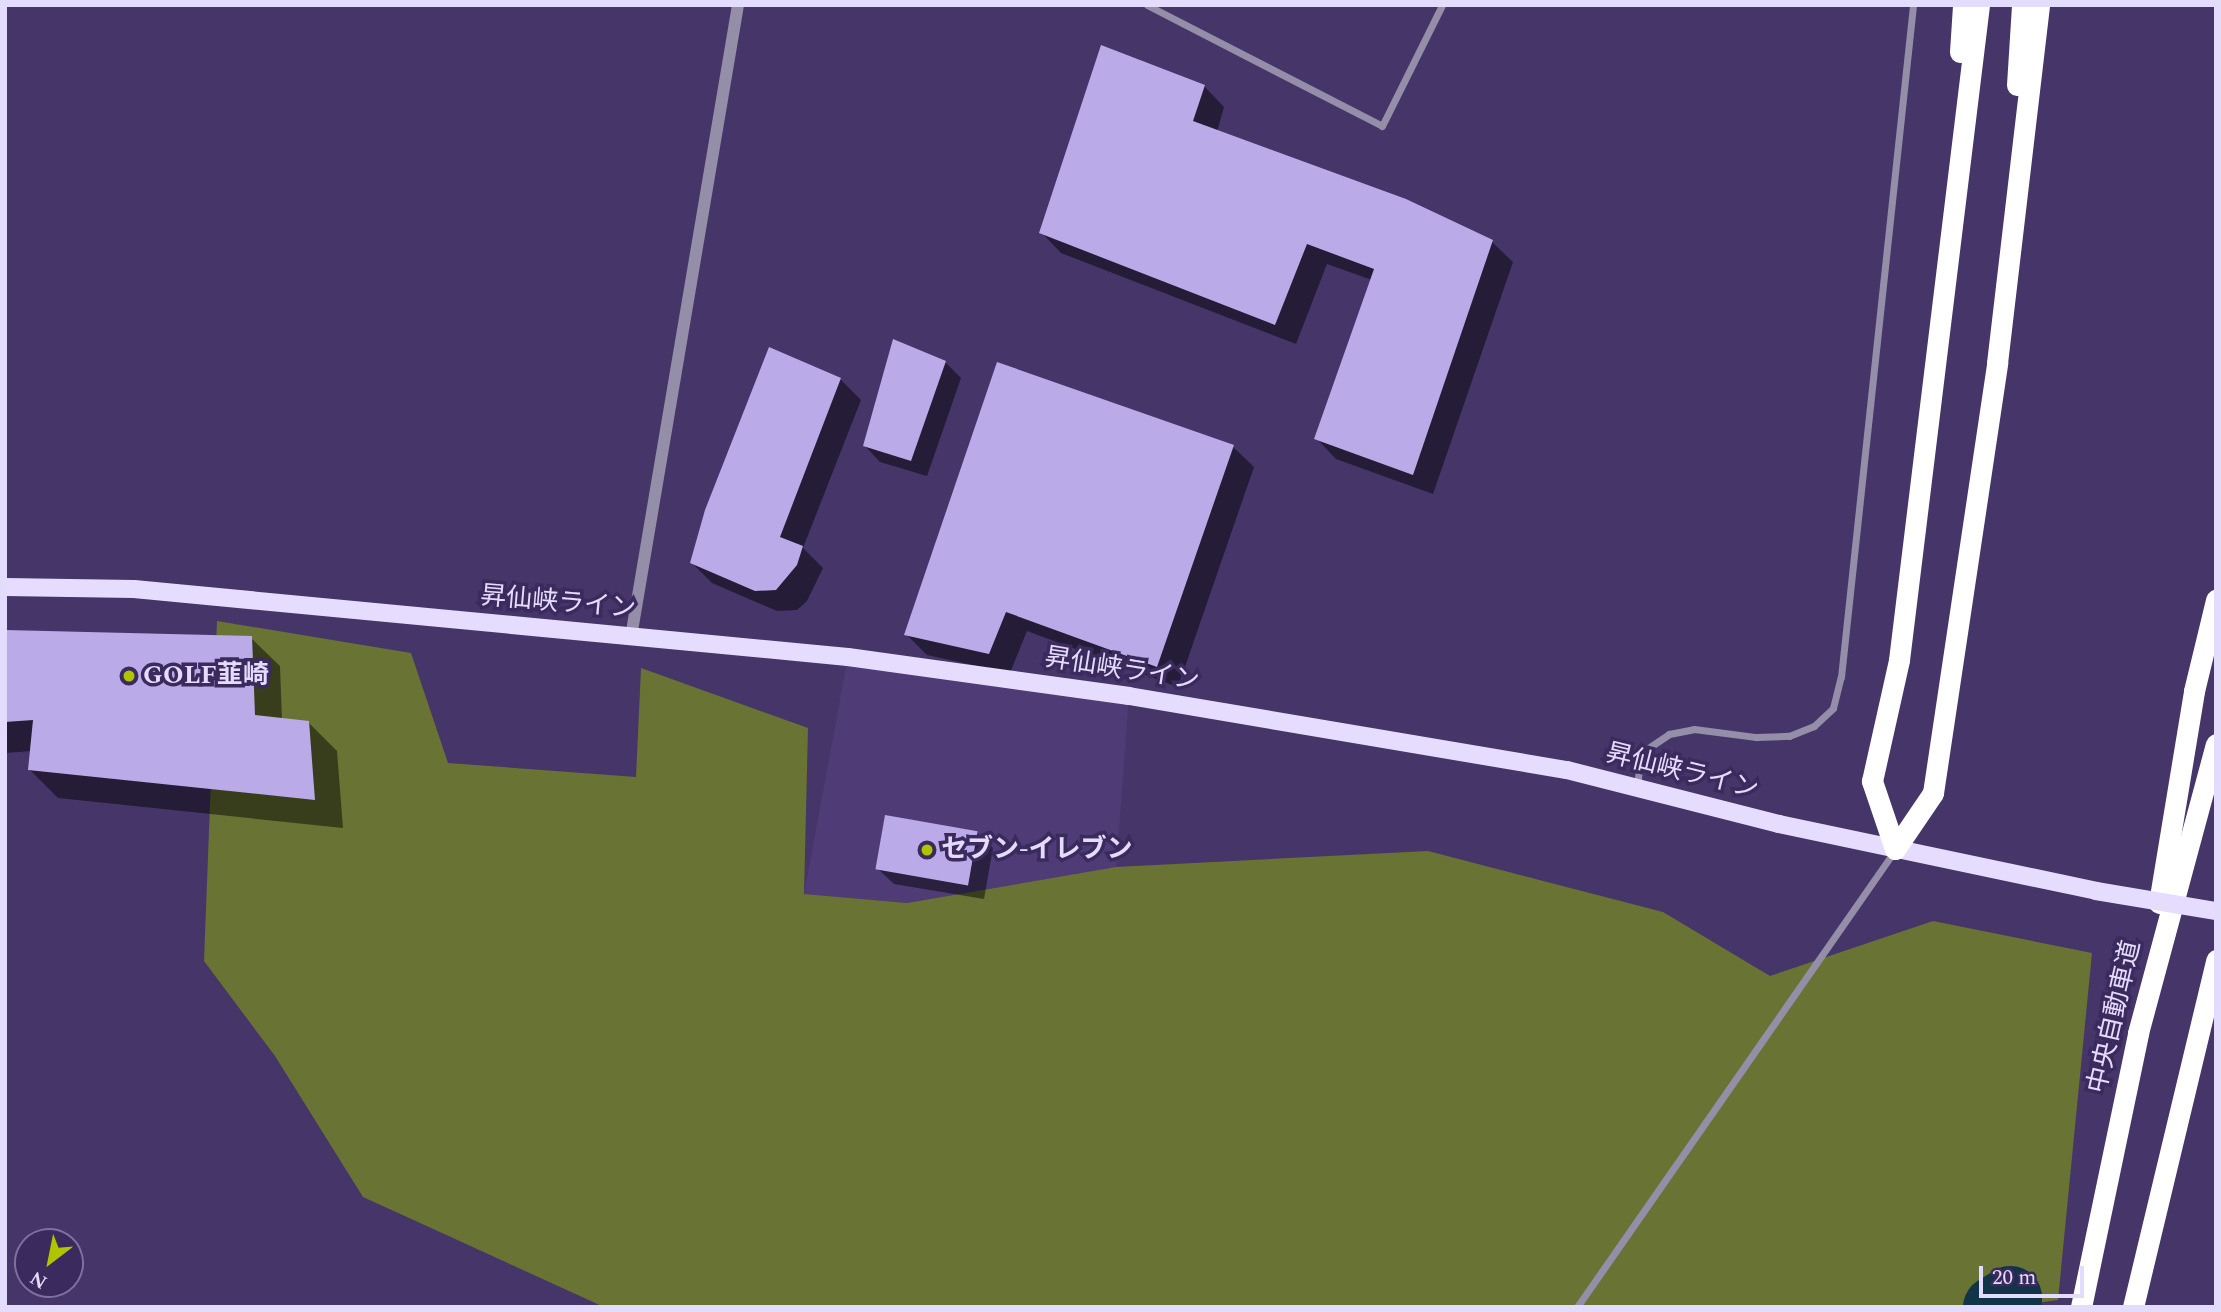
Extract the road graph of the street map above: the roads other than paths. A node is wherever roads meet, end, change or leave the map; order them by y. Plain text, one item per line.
1 (738, 5) edge
2 (1146, 5) edge
3 (1441, 5) edge
4 (1913, 5) edge
5 (1963, 5) edge
6 (1979, 5) edge
7 (2022, 5) edge
8 (2039, 5) edge
9 (1936, 354) junction
10 (1997, 363) junction
11 (5, 587) edge
12 (2216, 600) edge
13 (631, 637) junction
14 (2216, 744) edge
15 (1637, 786) junction
16 (1895, 849) junction
17 (2216, 911) edge
18 (2216, 960) edge
19 (2138, 1033) junction
20 (1577, 1307) edge
21 (2081, 1307) edge
22 (2133, 1307) edge

1 - 13 street
2 - 3 street
4 - 15 street
5 - 9 highway
6 - 9 highway
7 - 10 highway
8 - 10 highway
9 - 16 highway
10 - 16 highway
11 - 13 main road, 昇仙峡ライン
12 - 19 highway
13 - 15 main road, 昇仙峡ライン
14 - 19 highway, 中央自動車道
15 - 16 main road, 昇仙峡ライン
16 - 17 main road, 昇仙峡ライン, bridge
16 - 20 street
18 - 22 highway
19 - 21 highway, 中央自動車道

